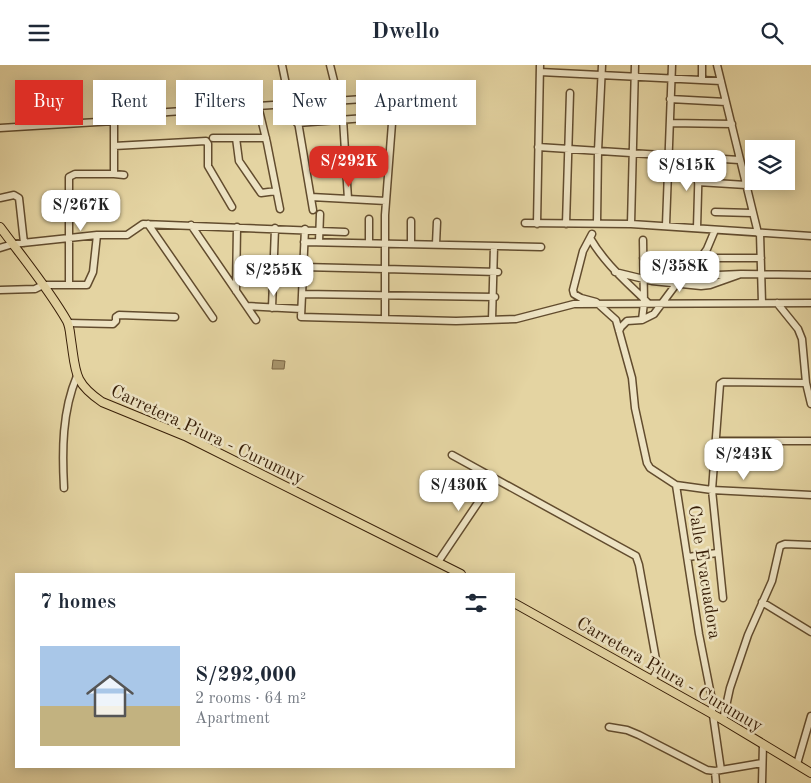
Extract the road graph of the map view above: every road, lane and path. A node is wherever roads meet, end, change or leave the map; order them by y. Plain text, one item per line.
1 (282, 65) edge
2 (330, 65) edge
3 (602, 65) edge
4 (635, 65) edge
5 (672, 65) edge
6 (702, 65) edge
7 (717, 65) edge
8 (540, 68) edge
9 (602, 75) junction
10 (634, 76) junction
11 (671, 78) junction
12 (286, 80) edge
13 (332, 80) edge
14 (702, 80) junction
15 (721, 81) junction
16 (570, 93) dead end
17 (670, 99) junction
18 (726, 102) junction
19 (93, 122) edge
20 (670, 123) junction
21 (732, 124) junction
22 (114, 125) edge
23 (263, 125) edge
24 (297, 125) edge
25 (343, 125) edge
26 (392, 125) edge
27 (0, 128) edge
28 (213, 138) dead end
29 (236, 138) junction
30 (266, 138) junction
31 (114, 146) junction
32 (538, 147) junction
33 (569, 149) junction
34 (598, 151) junction
35 (634, 153) junction
36 (668, 155) junction
37 (700, 157) junction
38 (740, 160) junction
39 (114, 174) junction
40 (124, 175) dead end
41 (745, 181) edge
42 (698, 182) junction
43 (745, 185) edge
44 (747, 190) edge
45 (276, 191) junction
46 (311, 197) junction
47 (0, 198) edge
48 (348, 199) junction
49 (386, 201) junction
50 (232, 207) dead end
51 (280, 209) dead end
52 (313, 210) dead end
53 (715, 212) dead end
54 (752, 213) junction
55 (320, 214) dead end
56 (369, 219) dead end
57 (411, 221) dead end
58 (437, 222) dead end
59 (148, 223) junction
60 (525, 223) dead end
61 (597, 223) junction
62 (537, 224) junction
63 (566, 224) junction
64 (631, 224) junction
65 (191, 225) junction
66 (666, 225) junction
67 (0, 227) edge
68 (237, 227) junction
69 (275, 228) junction
70 (697, 228) junction
71 (305, 229) junction
72 (715, 230) junction
73 (320, 231) junction
74 (759, 233) junction
75 (96, 235) junction
76 (811, 236) edge
77 (70, 238) junction
78 (643, 240) dead end
79 (304, 242) junction
80 (319, 242) junction
81 (24, 243) junction
82 (344, 243) junction
83 (369, 243) junction
84 (385, 243) junction
85 (13, 244) junction
86 (411, 244) junction
87 (436, 245) junction
88 (494, 246) junction
89 (541, 247) dead end
90 (0, 248) edge
91 (643, 258) junction
92 (701, 258) junction
93 (762, 259) junction
94 (303, 267) junction
95 (385, 269) junction
96 (496, 272) junction
97 (615, 272) junction
98 (762, 274) junction
99 (811, 275) edge
100 (644, 279) junction
101 (676, 284) junction
102 (43, 285) junction
103 (69, 285) junction
104 (0, 290) edge
105 (236, 291) junction
106 (302, 294) junction
107 (385, 295) junction
108 (494, 297) junction
109 (646, 302) junction
110 (661, 303) junction
111 (762, 303) junction
112 (777, 303) junction
113 (811, 303) edge
114 (600, 305) junction
115 (247, 306) junction
116 (272, 308) junction
117 (301, 309) junction
118 (175, 317) dead end
119 (213, 318) dead end
120 (385, 319) junction
121 (256, 320) dead end
122 (492, 320) junction
123 (642, 320) junction
124 (68, 323) junction
125 (619, 332) junction
126 (77, 376) junction
127 (806, 383) junction
128 (811, 404) edge
129 (716, 441) junction
130 (811, 441) edge
131 (452, 455) dead end
132 (494, 479) junction
133 (676, 485) junction
134 (64, 488) dead end
135 (712, 490) junction
136 (811, 495) edge
137 (811, 545) edge
138 (717, 553) junction
139 (688, 557) junction
140 (438, 562) junction
141 (459, 573) edge
142 (723, 598) dead end
143 (762, 602) junction
144 (515, 604) edge
145 (811, 632) edge
146 (652, 679) junction
147 (712, 714) junction
148 (811, 716) edge
149 (723, 720) junction
150 (609, 727) dead end
151 (763, 744) junction
152 (762, 763) junction
153 (797, 765) junction
154 (718, 771) junction
155 (811, 773) edge
156 (716, 783) edge
157 (762, 783) edge

1 - 12 street
2 - 13 street
3 - 9 street
4 - 10 street
5 - 11 street
6 - 14 street
7 - 15 street
8 - 9 street
8 - 32 street
9 - 10 street
9 - 34 street
10 - 11 street
10 - 35 street
11 - 14 street
11 - 17 street
14 - 15 street
15 - 18 street
16 - 33 street
17 - 18 street
17 - 20 street
18 - 21 street
19 - 27 street
20 - 21 street
20 - 36 street
21 - 38 street
22 - 31 street
23 - 30 street
24 - 46 street
25 - 48 street
26 - 49 street
28 - 29 street
29 - 30 street
29 - 45 street
30 - 45 street
31 - 39 street
31 - 50 street
32 - 33 street
32 - 62 street
33 - 34 street
33 - 63 street
34 - 35 street
34 - 61 street
35 - 36 street
35 - 64 street
36 - 37 street
36 - 66 street
37 - 38 street
37 - 42 street
38 - 41 street
39 - 40 street
39 - 77 street
42 - 43 street
42 - 70 street
44 - 54 street
45 - 51 street
46 - 48 street
46 - 52 street
47 - 81 street
48 - 49 street
49 - 84 street
53 - 54 street
54 - 74 street
55 - 73 street
56 - 83 street
57 - 86 street
58 - 87 street
59 - 65 street
59 - 75 street
59 - 119 street
60 - 62 street
61 - 63 street
61 - 64 street
62 - 63 street
64 - 66 street
65 - 68 street
65 - 105 street
66 - 70 street
67 - 85 main road, Carretera Piura - Curumuy
68 - 69 street
68 - 105 street
69 - 71 street
69 - 116 street
70 - 72 street
71 - 73 street
71 - 79 street
72 - 74 street
72 - 92 street
73 - 80 street
73 - 82 street
74 - 76 street
74 - 93 street
75 - 77 street
75 - 103 street
77 - 81 street
77 - 103 street
78 - 91 street
79 - 80 street
79 - 94 street
80 - 82 street
81 - 85 street
82 - 83 street
83 - 84 street
84 - 86 street
84 - 95 street
85 - 90 street
85 - 102 main road, Carretera Piura - Curumuy
86 - 87 street
87 - 88 street
88 - 89 street
88 - 96 street
91 - 92 street
91 - 100 street
92 - 93 street
92 - 101 street
93 - 98 street
94 - 95 street
94 - 106 street
95 - 96 street
95 - 107 street
96 - 108 street
97 - 100 street
97 - 109 street
97 - 114 street
98 - 99 street
98 - 101 street
98 - 111 street
100 - 101 street
100 - 109 street
101 - 110 street
102 - 103 street
102 - 104 street
102 - 124 main road, Carretera Piura - Curumuy
105 - 115 street
106 - 107 street
106 - 117 street
107 - 108 street
107 - 120 street
108 - 122 street
109 - 110 street
109 - 114 street
109 - 123 street
110 - 111 street
110 - 123 street
111 - 112 street
112 - 113 street
112 - 127 street
114 - 122 street
114 - 125 street, Calle Evacuadora
115 - 116 street
115 - 121 street
116 - 117 street
117 - 120 street
118 - 124 street
120 - 122 street
123 - 125 street
124 - 126 main road, Carretera Piura - Curumuy
125 - 133 street, Calle Evacuadora
126 - 134 street
126 - 140 main road, Carretera Piura - Curumuy
127 - 128 street
127 - 129 street
129 - 130 street
129 - 135 street
131 - 132 street
132 - 140 street
132 - 146 street
133 - 135 street
133 - 139 street, Calle Evacuadora
135 - 136 street
135 - 138 street
137 - 143 street
138 - 139 street
138 - 142 street
139 - 147 street, Calle Evacuadora
140 - 141 main road, Carretera Piura - Curumuy
143 - 145 street
143 - 149 street
144 - 146 main road, Carretera Piura - Curumuy
146 - 147 main road, Carretera Piura - Curumuy
147 - 149 main road, Carretera Piura - Curumuy
147 - 154 street, Calle Evacuadora
148 - 153 street
149 - 151 main road, Carretera Piura - Curumuy
150 - 154 street
151 - 152 street
151 - 153 main road, Carretera Piura - Curumuy
152 - 154 street
152 - 157 street
153 - 155 main road, Carretera Piura - Curumuy
154 - 156 street, Calle Evacuadora

